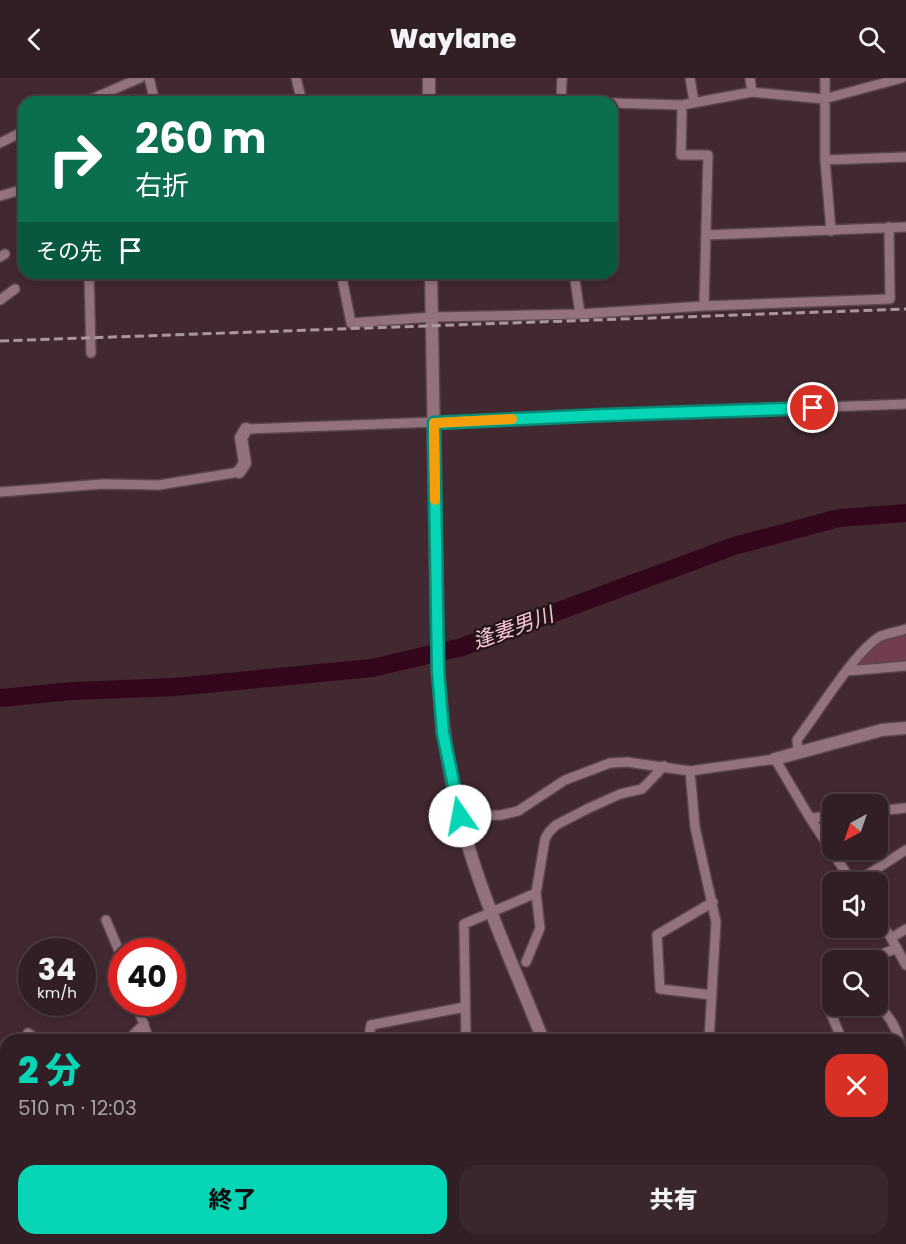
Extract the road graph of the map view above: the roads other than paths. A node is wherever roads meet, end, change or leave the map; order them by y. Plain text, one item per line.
1 (140, 78) edge
2 (148, 78) edge
3 (296, 78) edge
4 (429, 78) edge
5 (562, 78) edge
6 (690, 78) edge
7 (750, 78) edge
8 (825, 78) edge
9 (902, 78) edge
10 (752, 92) junction
11 (99, 96) edge
12 (153, 96) edge
13 (300, 96) edge
14 (429, 96) edge
15 (561, 96) edge
16 (824, 99) junction
17 (694, 102) junction
18 (618, 104) edge
19 (682, 105) junction
20 (18, 134) edge
21 (0, 143) edge
22 (906, 157) edge
23 (825, 160) junction
24 (18, 191) edge
25 (0, 196) edge
26 (889, 227) junction
27 (906, 227) edge
28 (831, 231) junction
29 (706, 235) junction
30 (89, 279) edge
31 (342, 279) edge
32 (431, 279) edge
33 (575, 279) edge
34 (15, 289) dead end
35 (0, 300) edge
36 (704, 306) junction
37 (579, 314) junction
38 (432, 317) junction
39 (91, 353) dead end
40 (906, 404) edge
41 (434, 423) junction
42 (246, 429) joint
43 (239, 472) joint
44 (0, 492) edge
45 (906, 630) edge
46 (906, 666) edge
47 (848, 671) junction
48 (906, 729) edge
49 (798, 752) junction
50 (775, 759) junction
51 (664, 766) junction
52 (690, 771) junction
53 (906, 808) edge
54 (888, 810) edge
55 (460, 816) junction
56 (822, 817) edge
57 (810, 818) junction
58 (906, 850) edge
59 (847, 872) edge
60 (870, 872) edge
61 (536, 893) junction
62 (713, 902) junction
63 (492, 912) junction
64 (106, 920) dead end
65 (906, 929) edge
66 (888, 933) edge
67 (114, 938) edge
68 (891, 938) junction
69 (897, 948) junction
70 (888, 952) edge
71 (526, 962) dead end
72 (906, 965) edge
73 (712, 995) junction
74 (465, 1007) junction
75 (141, 1016) edge
76 (832, 1016) edge
77 (888, 1016) edge
78 (144, 1024) junction
79 (370, 1032) dead end
80 (134, 1034) edge
81 (147, 1034) edge
82 (466, 1034) edge
83 (541, 1034) edge
84 (709, 1034) edge
85 (840, 1034) edge
86 (898, 1034) edge

1 - 11 street
2 - 12 street
3 - 13 street
4 - 14 street
5 - 15 street
6 - 17 street
7 - 10 street
8 - 16 street
9 - 16 street
10 - 16 street
10 - 17 street
16 - 23 street
17 - 19 street
18 - 19 street
19 - 29 street
20 - 21 street
22 - 23 street
23 - 28 street
24 - 25 street
26 - 27 street
26 - 28 street
26 - 36 street
28 - 29 street
29 - 36 street
30 - 39 street
31 - 38 street
32 - 38 street
33 - 37 street
34 - 35 street
36 - 37 street
37 - 38 street
38 - 41 street
40 - 41 street
41 - 42 street
41 - 55 street
42 - 43 street
43 - 44 street
45 - 47 street
46 - 47 street
47 - 49 street
48 - 49 street
49 - 50 street
50 - 52 street
50 - 57 street
51 - 52 street
51 - 55 street
51 - 61 street
52 - 62 street
53 - 54 street
55 - 63 street
56 - 57 street
57 - 59 street
58 - 60 street
61 - 63 street
61 - 71 street
62 - 73 street
62 - 73 street
63 - 74 street
63 - 83 street
64 - 67 street
65 - 68 street
66 - 68 street
68 - 69 street
69 - 70 street
69 - 72 street
73 - 84 street
74 - 79 street
74 - 82 street
75 - 78 street
76 - 85 street
77 - 86 street
78 - 80 street
78 - 81 street

